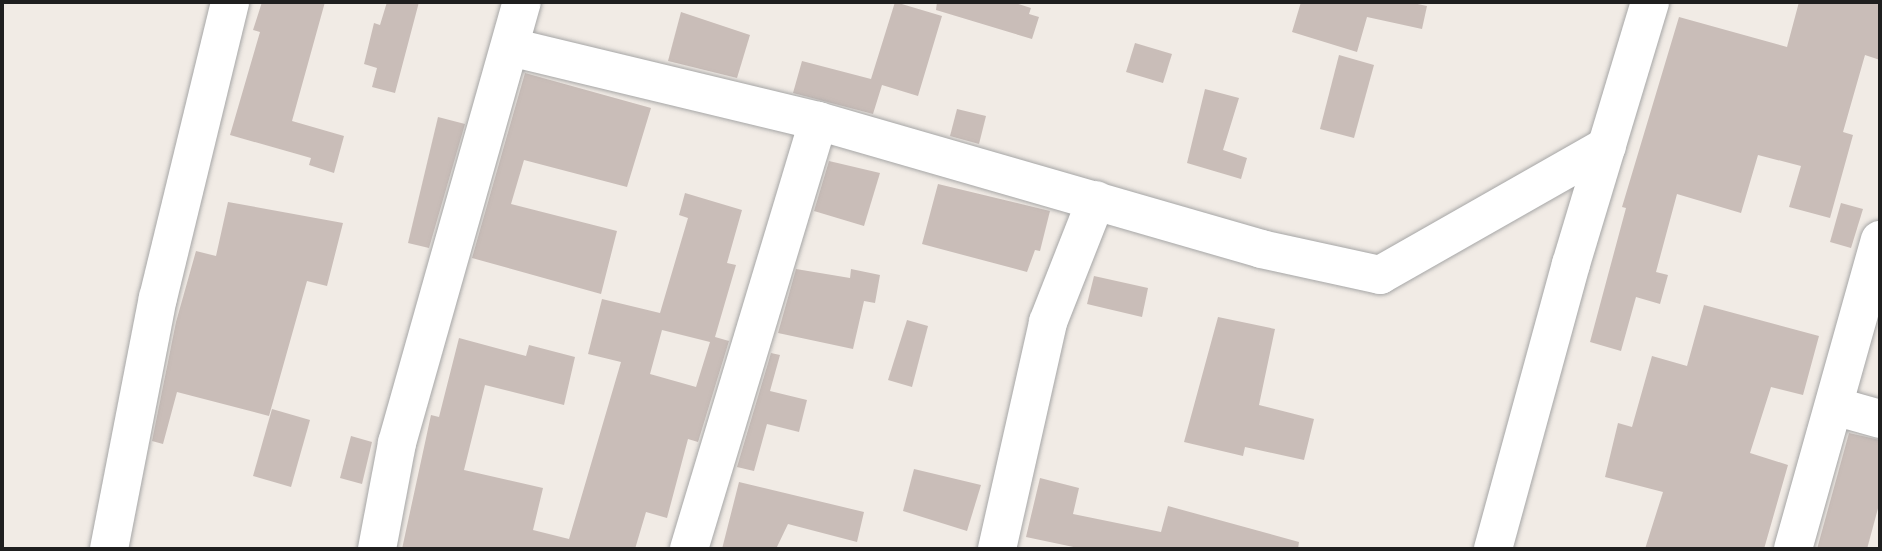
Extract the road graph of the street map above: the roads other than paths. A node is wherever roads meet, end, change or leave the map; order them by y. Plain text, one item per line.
1 (230, 2) edge
2 (522, 2) edge
3 (1650, 2) edge
4 (510, 47) junction
5 (818, 121) junction
6 (1607, 146) junction
7 (1096, 200) junction
8 (1880, 240) edge
9 (1834, 406) junction
10 (1880, 419) edge
11 (109, 549) edge
12 (377, 549) edge
13 (690, 549) edge
14 (997, 549) edge
15 (1493, 549) edge
16 (1793, 549) edge

1 - 11 street
2 - 4 street
3 - 6 street
4 - 5 street
4 - 12 street
5 - 7 street
5 - 13 street
6 - 7 street
6 - 15 street
7 - 14 street
8 - 9 street
9 - 10 street
9 - 16 street

